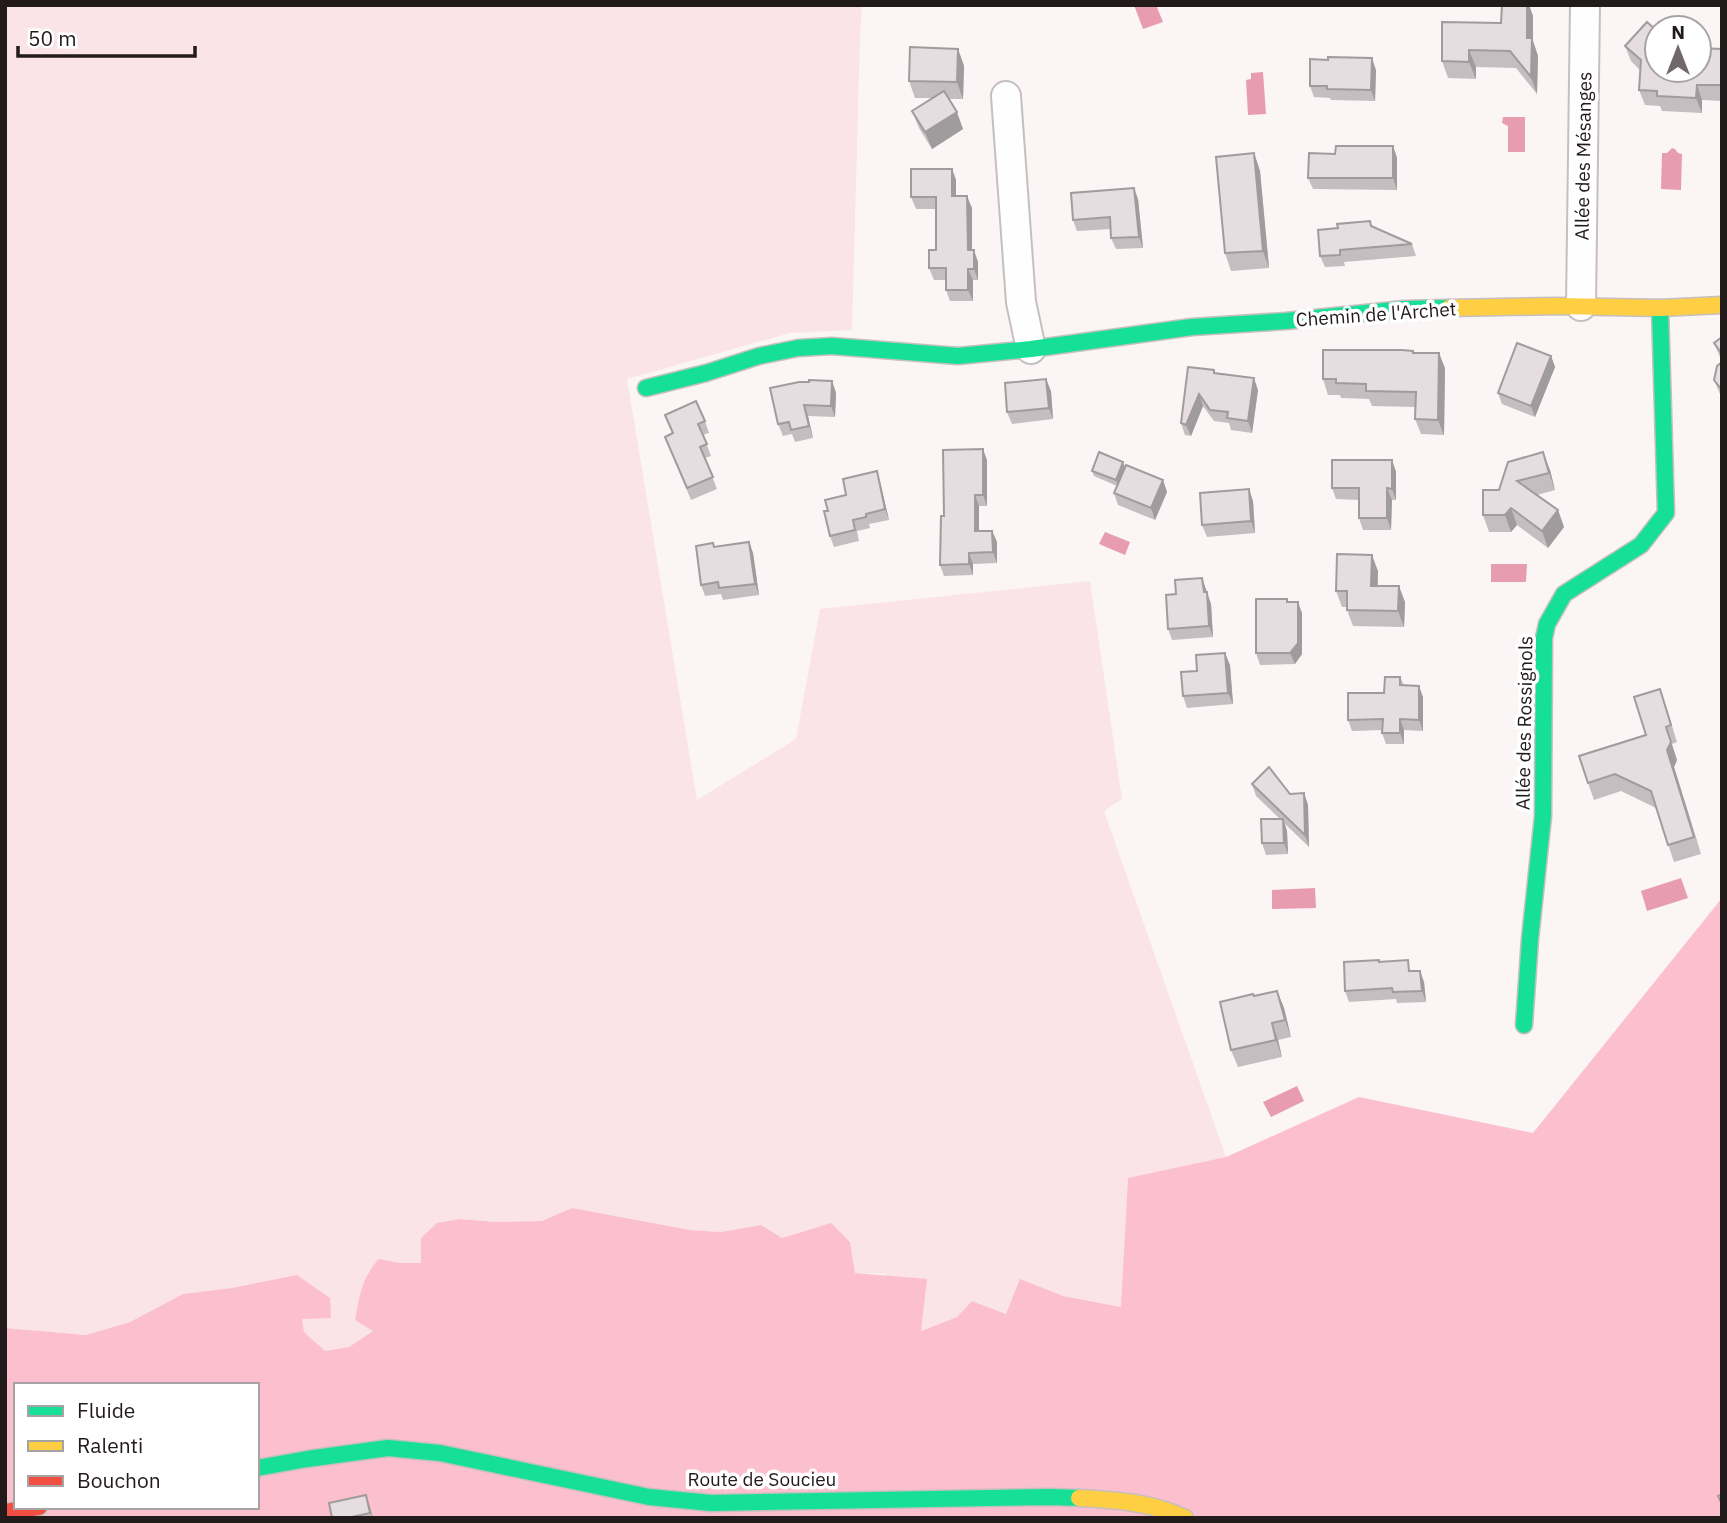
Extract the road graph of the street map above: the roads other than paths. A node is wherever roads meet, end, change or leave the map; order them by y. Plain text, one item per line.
1 (1585, 5) edge
2 (1006, 96) dead end
3 (1722, 305) edge
4 (1581, 306) junction
5 (1660, 308) junction
6 (1031, 349) junction
7 (646, 387) dead end
8 (1524, 1025) dead end
9 (259, 1468) edge
10 (25, 1509) edge
11 (5, 1512) edge
12 (1185, 1518) edge

1 - 4 street, Allée des Mésanges
2 - 6 street
3 - 5 street, Chemin de l'Archet
4 - 5 street, Chemin de l'Archet
4 - 6 street, Chemin de l'Archet
5 - 8 street, Allée des Rossignols
6 - 7 street, Chemin de l'Archet
9 - 12 street, Route de Soucieu
10 - 11 street

